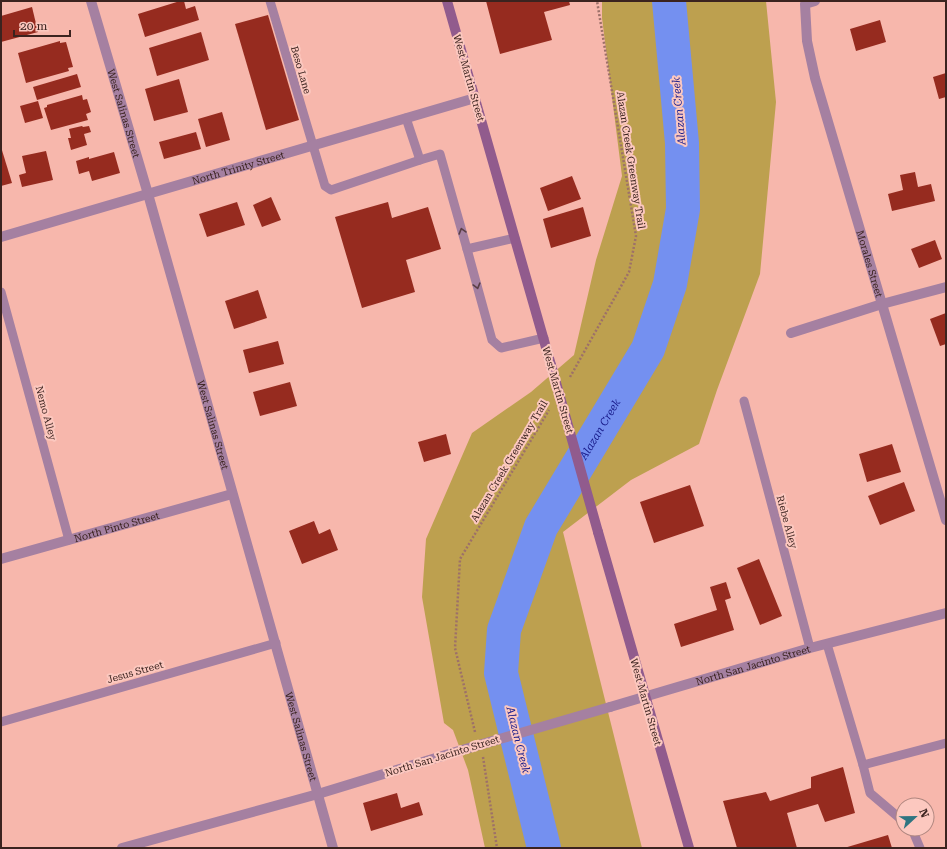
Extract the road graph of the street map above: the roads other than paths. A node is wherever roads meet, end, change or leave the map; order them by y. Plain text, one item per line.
1 (91, 1) edge
2 (270, 1) edge
3 (447, 1) edge
4 (815, 1) edge
5 (475, 98) junction
6 (406, 118) junction
7 (312, 145) junction
8 (420, 160) junction
9 (148, 194) junction
10 (1, 237) edge
11 (515, 238) junction
12 (467, 249) junction
13 (946, 287) edge
14 (1, 292) edge
15 (882, 304) junction
16 (792, 332) dead end
17 (544, 338) junction
18 (744, 401) dead end
19 (232, 494) junction
20 (946, 520) edge
21 (69, 540) junction
22 (1, 559) edge
23 (946, 613) edge
24 (276, 643) junction
25 (827, 644) junction
26 (810, 648) junction
27 (645, 697) junction
28 (1, 722) edge
29 (946, 743) edge
30 (863, 765) junction
31 (318, 794) junction
32 (895, 814) edge
33 (915, 837) edge
34 (122, 848) edge
35 (333, 848) edge
36 (690, 848) edge
37 (920, 848) edge

1 - 9 street, West Salinas Street
2 - 7 lane, Beso Lane
3 - 5 main road, West Martin Street
4 - 15 street, Morales Street
5 - 6 street, North Trinity Street
5 - 11 main road, West Martin Street
6 - 7 street, North Trinity Street
6 - 8 lane
7 - 8 lane, Beso Lane
7 - 9 street, North Trinity Street
12 -> 8 lane
9 - 10 street, North Trinity Street
9 - 19 street, West Salinas Street
11 - 12 lane
11 - 17 main road, West Martin Street
12 -> 17 lane
13 - 15 street
14 - 21 lane, Nemo Alley
15 - 16 street
15 - 20 street, Morales Street
17 - 27 main road, West Martin Street, bridge
18 - 26 lane, Riebe Alley
19 - 21 street, North Pinto Street
19 - 24 street, West Salinas Street
21 - 22 street, North Pinto Street
23 - 25 street, North San Jacinto Street
24 - 28 lane, Jesus Street
24 - 31 street, West Salinas Street
25 - 26 street, North San Jacinto Street
25 - 30 lane
26 - 27 street, North San Jacinto Street
27 - 31 street, North San Jacinto Street, bridge
27 - 36 main road, West Martin Street
29 - 30 lane
30 - 32 lane
31 - 34 street, North San Jacinto Street
31 - 35 street, West Salinas Street
33 - 37 lane

